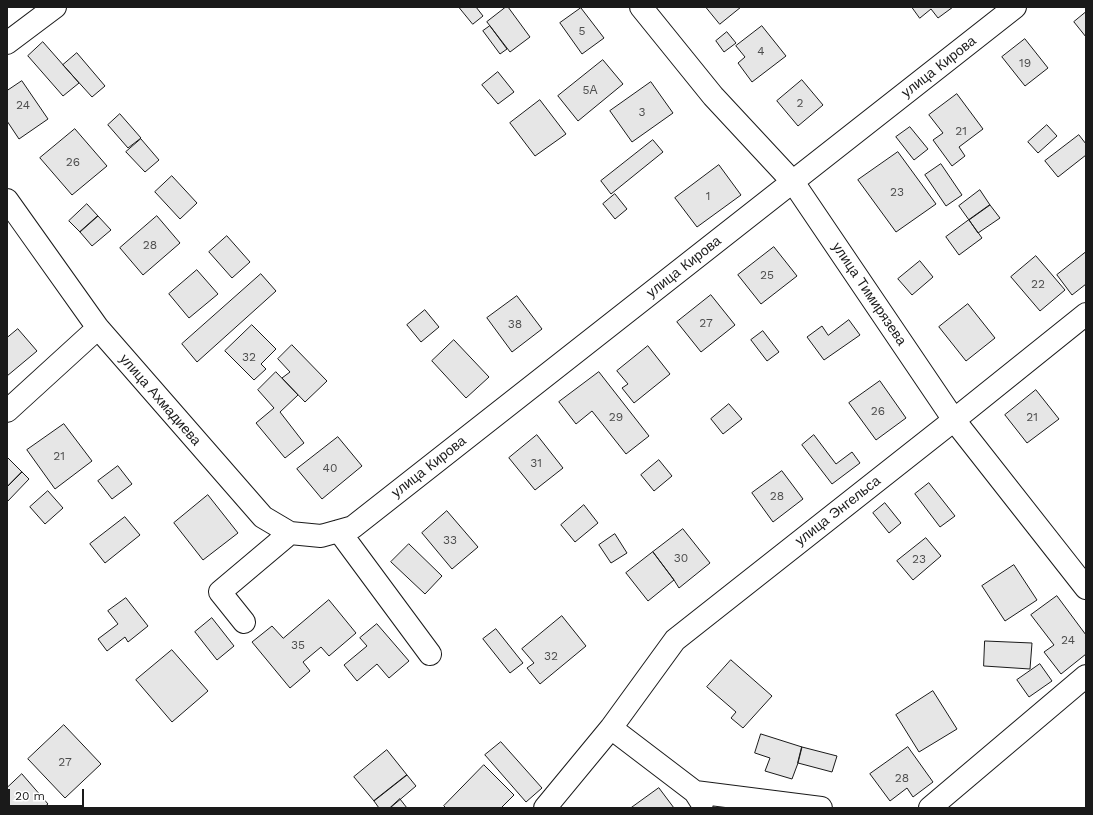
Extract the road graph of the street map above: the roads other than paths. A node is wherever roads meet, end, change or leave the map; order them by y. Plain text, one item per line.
1 (55, 7) edge
2 (641, 7) edge
3 (1015, 7) edge
4 (7, 43) edge
5 (793, 182) junction
6 (7, 200) edge
7 (1086, 314) edge
8 (98, 328) junction
9 (7, 411) edge
10 (954, 420) junction
11 (346, 529) junction
12 (290, 533) junction
13 (1086, 588) edge
14 (244, 622) dead end
15 (430, 654) dead end
16 (1086, 676) edge
17 (611, 728) junction
18 (700, 800) edge
19 (767, 805) edge
20 (545, 808) edge
21 (820, 808) edge
22 (930, 808) edge

1 - 4 street
2 - 5 street, улица Тимирязева
3 - 5 street, улица Кирова
5 - 10 street, улица Тимирязева
5 - 11 street, улица Кирова
6 - 8 street, улица Ахмадиева
7 - 10 street, улица Энгельса
8 - 9 street
8 - 12 street, улица Ахмадиева
10 - 13 street, улица Тимирязева
10 - 17 street, улица Энгельса
11 - 12 street, улица Ахмадиева
11 - 15 street
12 - 14 street
16 - 22 street
17 - 18 street
17 - 20 street, улица Энгельса
18 - 19 street
19 - 21 street

